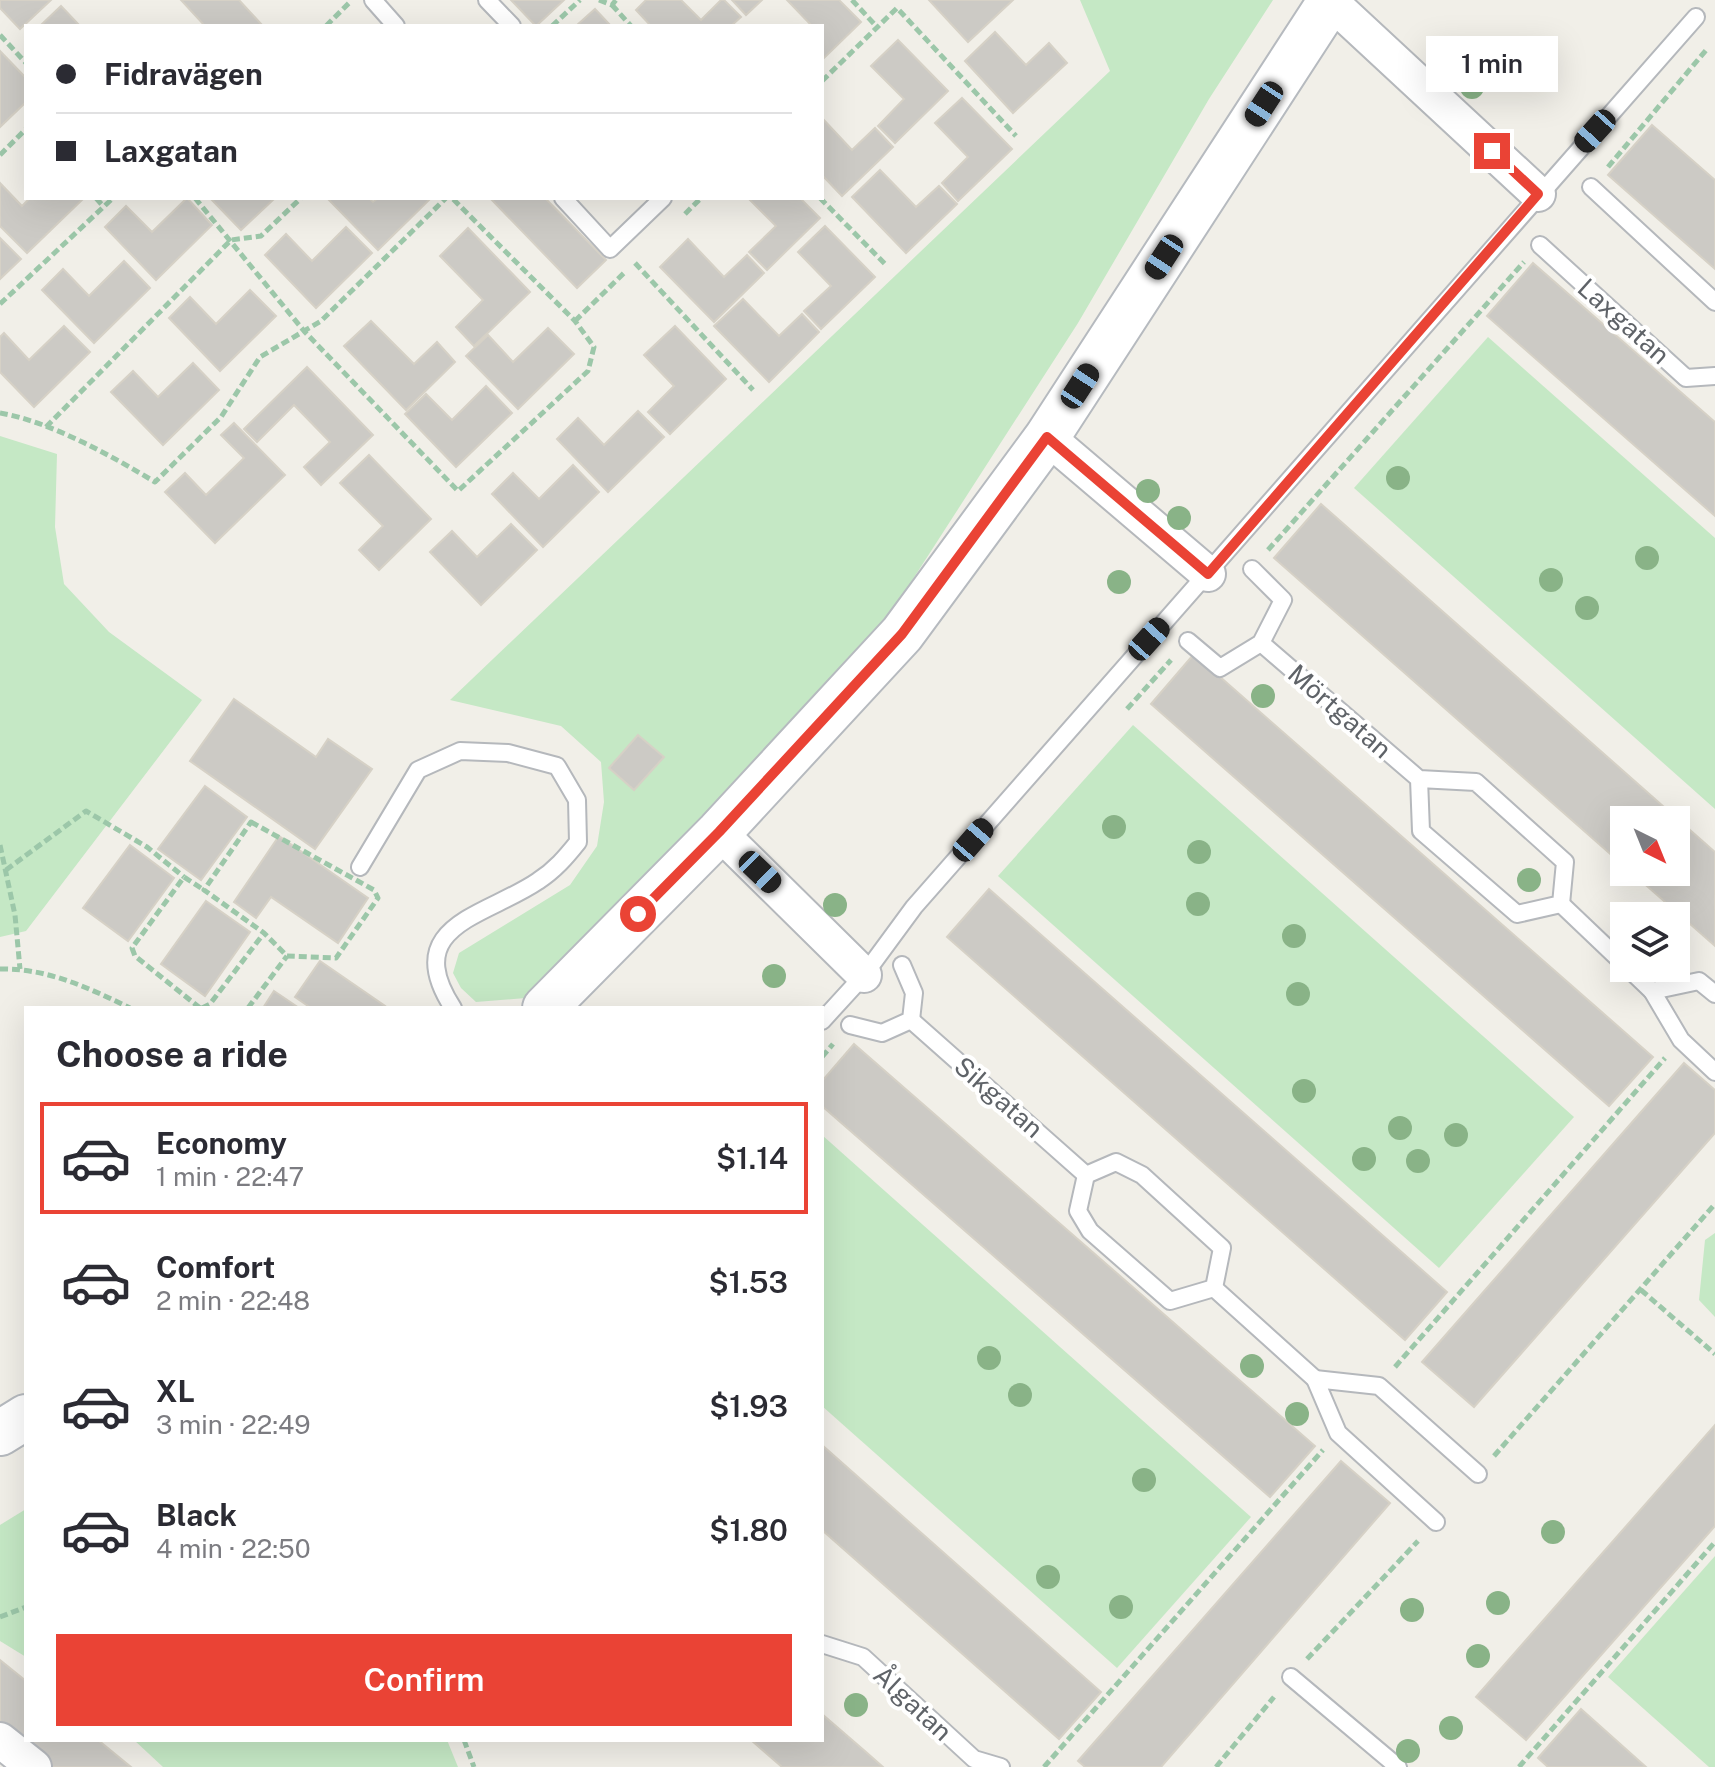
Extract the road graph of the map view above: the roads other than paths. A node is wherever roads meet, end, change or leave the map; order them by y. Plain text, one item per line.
1 (398, 0) edge
2 (487, 0) edge
3 (1331, 1) edge
4 (379, 6) edge
5 (1696, 17) dead end
6 (394, 24) edge
7 (510, 24) edge
8 (1591, 187) dead end
9 (1538, 194) junction
10 (565, 200) edge
11 (661, 200) edge
12 (1540, 245) dead end
13 (1715, 302) edge
14 (1715, 376) edge
15 (1047, 437) junction
16 (1252, 569) dead end
17 (1208, 574) junction
18 (1188, 641) dead end
19 (1261, 643) junction
20 (1419, 779) junction
21 (719, 832) junction
22 (360, 867) dead end
23 (1561, 904) junction
24 (1610, 951) edge
25 (902, 965) dead end
26 (864, 975) junction
27 (1643, 982) edge
28 (1652, 991) junction
29 (1715, 994) edge
30 (452, 1006) edge
31 (547, 1006) edge
32 (824, 1019) edge
33 (911, 1020) junction
34 (850, 1025) dead end
35 (1715, 1072) edge
36 (1086, 1175) junction
37 (1214, 1288) junction
38 (1315, 1379) junction
39 (24, 1418) edge
40 (0, 1433) edge
41 (1478, 1474) dead end
42 (1436, 1522) dead end
43 (824, 1645) edge
44 (1291, 1677) dead end
45 (0, 1740) edge
46 (34, 1767) edge
47 (1001, 1767) edge
48 (1398, 1767) edge

1 - 4 lane
2 - 7 lane
3 - 9 street
3 - 15 street
4 - 6 lane
5 - 9 lane
8 - 13 lane
9 - 17 lane
10 - 11 lane
12 - 14 lane, Laxgatan
15 - 17 street
15 - 21 street
16 - 19 lane
17 - 26 lane
18 - 19 lane
19 - 20 lane, Mörtgatan
20 - 23 lane
20 - 23 lane
21 - 26 street
21 - 31 street
22 - 30 lane
23 - 24 lane
25 - 33 lane
26 - 32 lane
27 - 28 lane
28 - 29 lane
28 - 35 lane
33 - 34 lane
33 - 36 lane, Sikgatan
36 - 37 lane
36 - 37 lane
37 - 38 lane
38 - 41 lane
38 - 42 lane
39 - 40 street
43 - 47 lane, Ålgatan
44 - 48 lane
45 - 46 street

